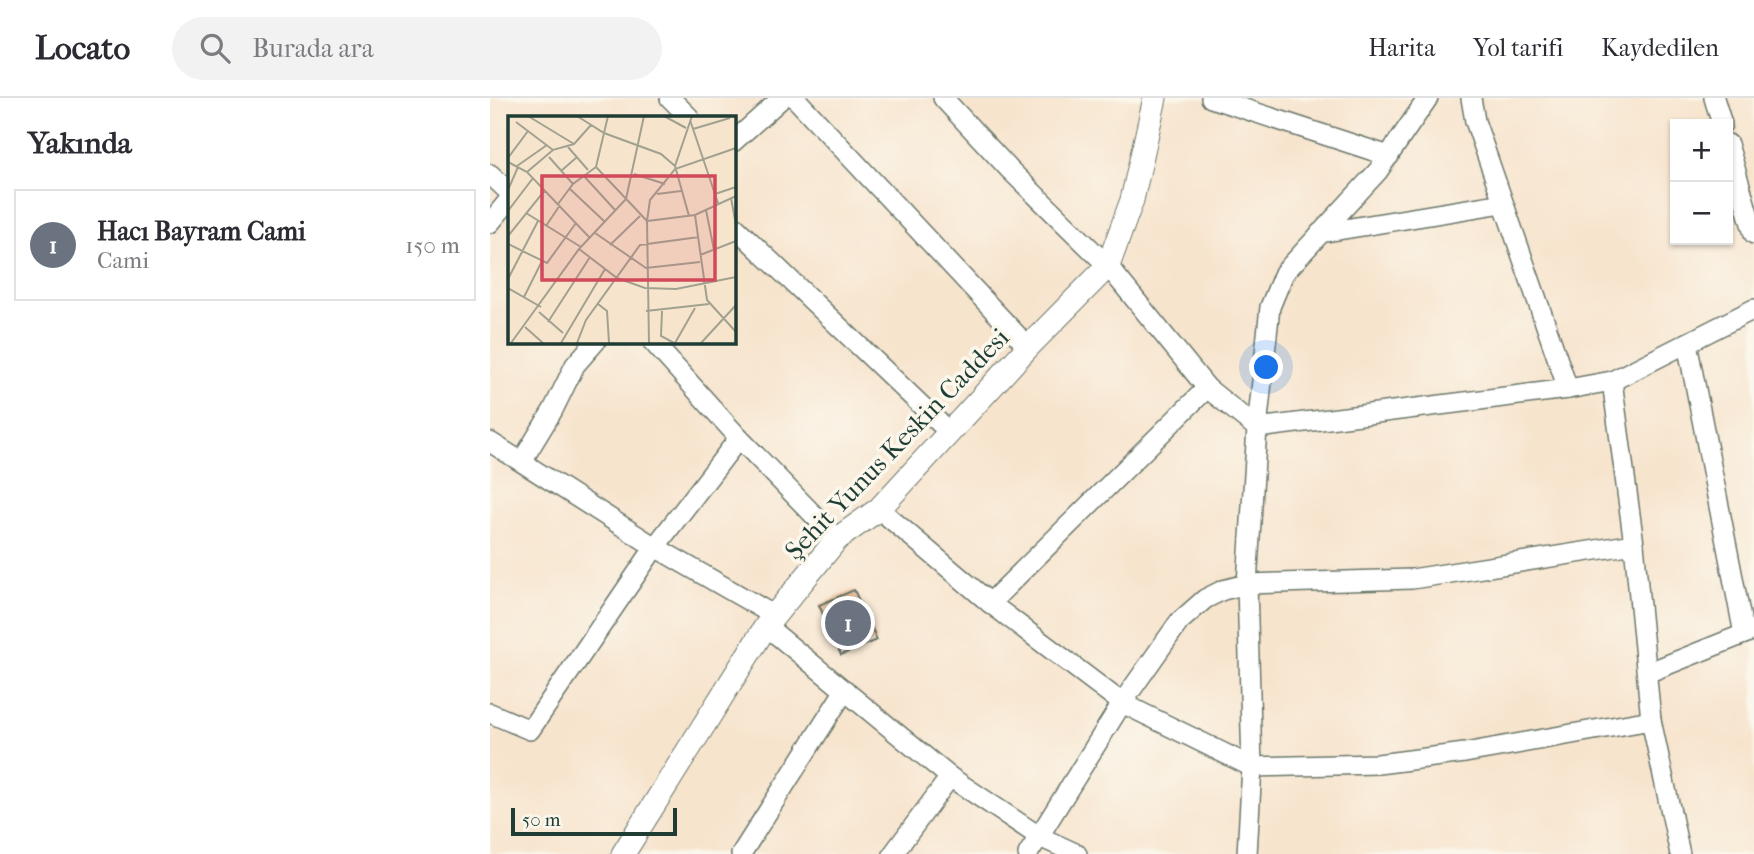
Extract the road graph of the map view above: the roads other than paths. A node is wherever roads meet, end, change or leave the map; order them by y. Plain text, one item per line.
1 (670, 98) edge
2 (782, 98) edge
3 (795, 98) edge
4 (943, 98) edge
5 (1155, 98) edge
6 (1211, 98) edge
7 (1428, 98) edge
8 (1471, 98) edge
9 (1714, 98) edge
10 (688, 116) edge
11 (1720, 119) edge
12 (735, 140) edge
13 (1389, 156) junction
14 (1733, 161) edge
15 (490, 174) edge
16 (508, 191) edge
17 (508, 201) edge
18 (1503, 203) junction
19 (490, 223) edge
20 (735, 227) edge
21 (1753, 230) edge
22 (1320, 233) junction
23 (1108, 266) junction
24 (1754, 309) edge
25 (594, 343) edge
26 (654, 343) edge
27 (1687, 343) junction
28 (1028, 348) junction
29 (1612, 381) junction
30 (1207, 388) junction
31 (1568, 389) junction
32 (1257, 428) junction
33 (949, 432) junction
34 (738, 439) junction
35 (490, 442) edge
36 (522, 461) junction
37 (879, 509) junction
38 (837, 539) junction
39 (1634, 544) junction
40 (655, 547) junction
41 (1247, 584) junction
42 (990, 603) junction
43 (771, 621) junction
44 (1749, 632) edge
45 (1647, 673) junction
46 (845, 690) junction
47 (1122, 703) junction
48 (492, 719) edge
49 (1651, 720) junction
50 (1252, 767) junction
51 (950, 777) junction
52 (1040, 837) junction
53 (623, 854) edge
54 (741, 854) edge
55 (892, 854) edge
56 (1028, 854) edge
57 (1077, 854) edge
58 (1247, 854) edge
59 (1680, 854) edge

1 - 10 street
2 - 12 street
3 - 28 street
4 - 23 street
5 - 23 street, Şehit Yunus Keskin Caddesi
6 - 13 street
7 - 13 street
8 - 18 street
9 - 11 street
13 - 22 street
14 - 21 street
15 - 16 street
17 - 19 street
18 - 22 street
18 - 31 street
20 - 33 street
22 - 32 street
23 - 28 street, Şehit Yunus Keskin Caddesi
23 - 30 street
24 - 27 street
25 - 36 street
26 - 34 street
27 - 29 street
27 - 44 street
28 - 33 street, Şehit Yunus Keskin Caddesi
29 - 31 street
29 - 39 street
30 - 32 street
30 - 42 street
31 - 32 street
32 - 41 street
33 - 37 street, Şehit Yunus Keskin Caddesi
34 - 38 street
34 - 40 street
35 - 36 street
36 - 40 street
37 - 38 street, Şehit Yunus Keskin Caddesi
37 - 42 street
38 - 43 street, Şehit Yunus Keskin Caddesi
39 - 41 street
39 - 45 street
40 - 43 street
40 - 48 street
41 - 47 street
41 - 50 street
42 - 47 street
43 - 46 street
43 - 53 street, Şehit Yunus Keskin Caddesi
44 - 45 street
45 - 49 street
46 - 51 street
46 - 54 street
47 - 50 street
47 - 52 street
49 - 50 street
49 - 59 street
50 - 58 street
51 - 52 street
51 - 55 street
52 - 56 street
52 - 57 street

